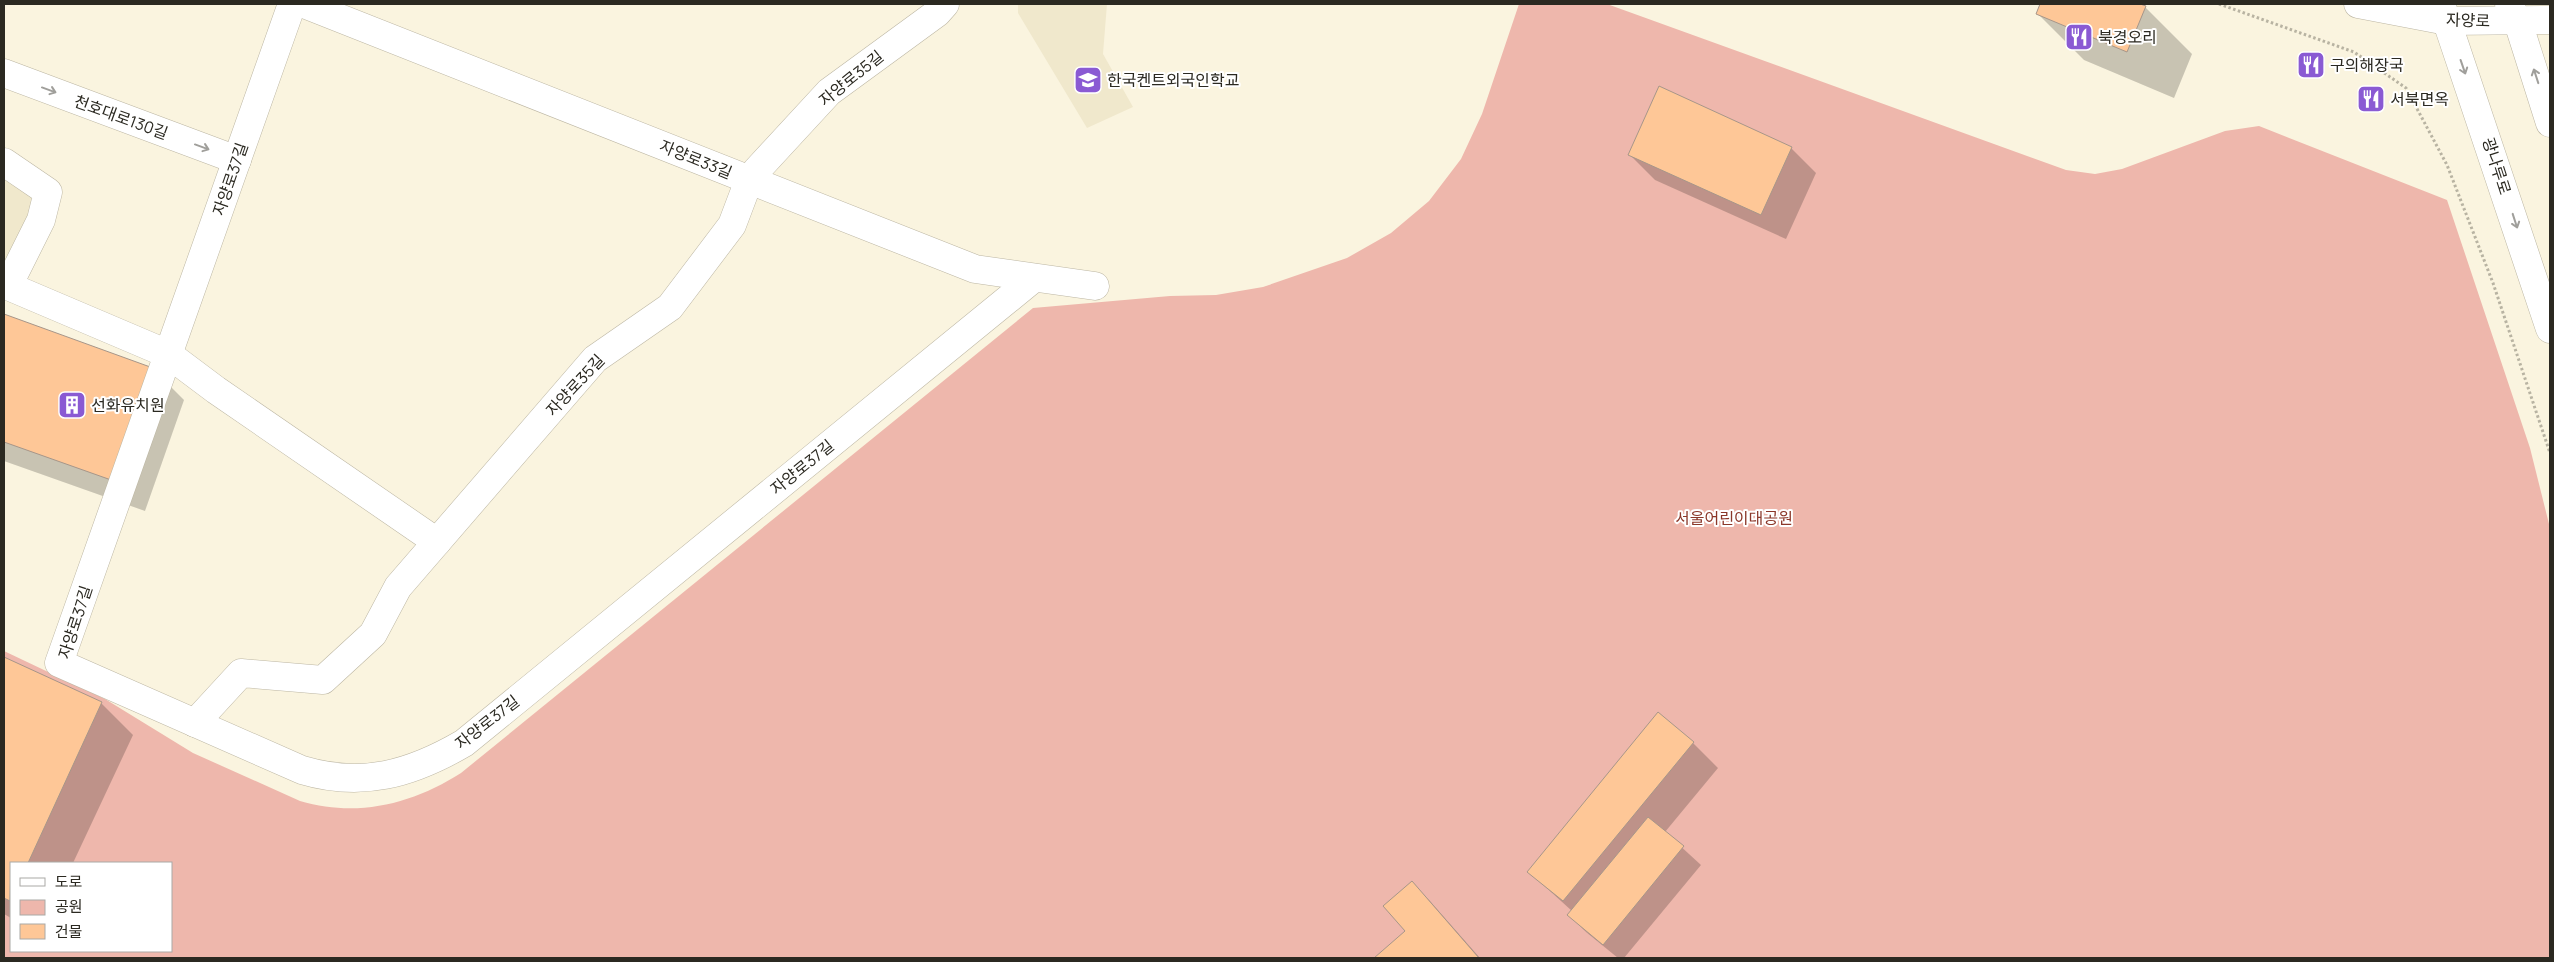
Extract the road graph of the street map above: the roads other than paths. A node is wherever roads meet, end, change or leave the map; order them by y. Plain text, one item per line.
1 (292, 4) edge
2 (304, 4) edge
3 (945, 4) edge
4 (2358, 4) edge
5 (2444, 12) edge
6 (2513, 13) edge
7 (2550, 20) edge
8 (4, 74) edge
9 (2550, 123) edge
10 (237, 160) junction
11 (4, 162) edge
12 (749, 180) junction
13 (1034, 278) junction
14 (1095, 286) dead end
15 (2550, 329) edge
16 (168, 354) junction
17 (437, 542) junction
18 (195, 723) junction

1 - 10 street, 자양로37길
2 - 12 street, 자양로33길
3 - 12 street, 자양로35길
4 - 5 street, 자양로
5 - 6 street, 자양로
5 -> 15 street, 광나루로
6 - 7 street, 자양로
9 -> 6 street
8 -> 10 street, 천호대로130길
10 - 16 street, 자양로37길
11 - 16 street
12 - 13 street, 자양로33길
12 - 17 street, 자양로35길
13 - 14 street, 자양로33길
13 - 18 street, 자양로37길
16 - 17 street
16 - 18 street, 자양로37길
17 - 18 street, 자양로35길

